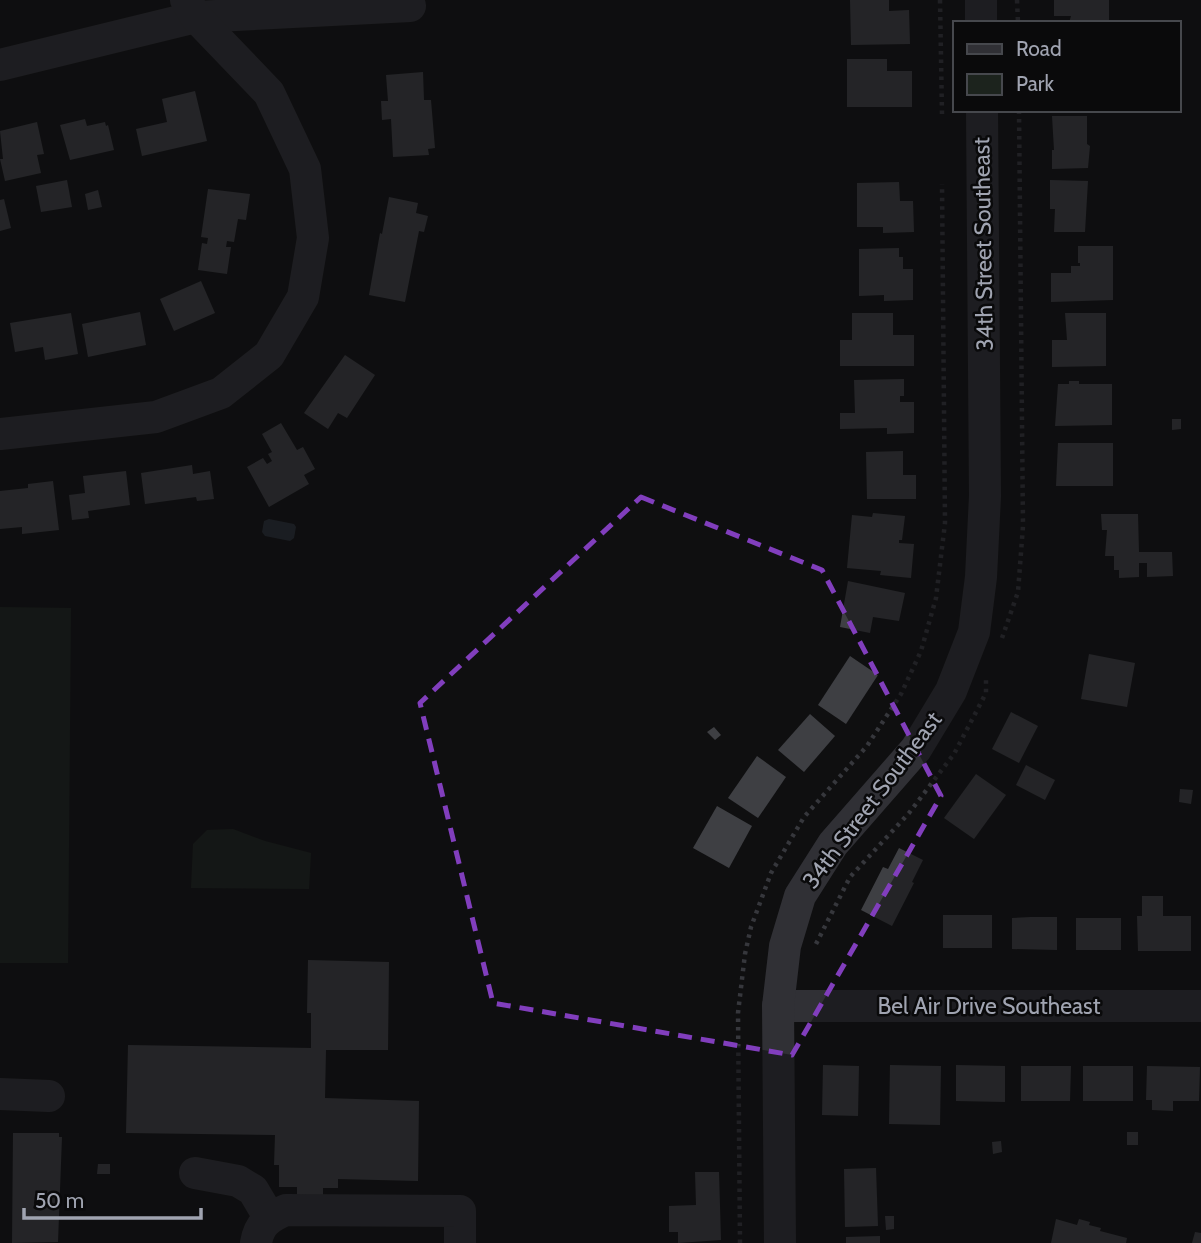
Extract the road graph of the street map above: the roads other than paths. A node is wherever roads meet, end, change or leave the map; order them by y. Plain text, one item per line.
1 (981, 0) edge
2 (410, 6) dead end
3 (191, 9) edge
4 (981, 21) edge
5 (0, 65) edge
6 (982, 112) edge
7 (0, 434) edge
8 (778, 1006) junction
9 (1201, 1006) edge
10 (0, 1094) edge
11 (49, 1096) dead end
12 (195, 1173) dead end
13 (263, 1230) edge
14 (460, 1243) edge
15 (780, 1243) edge

1 - 4 street
2 - 3 street
3 - 5 street
3 - 7 street
6 - 8 street, 34th Street Southeast
8 - 9 street, Bel Air Drive Southeast
8 - 15 street, 34th Street Southeast
10 - 11 street
12 - 13 street
13 - 14 street

